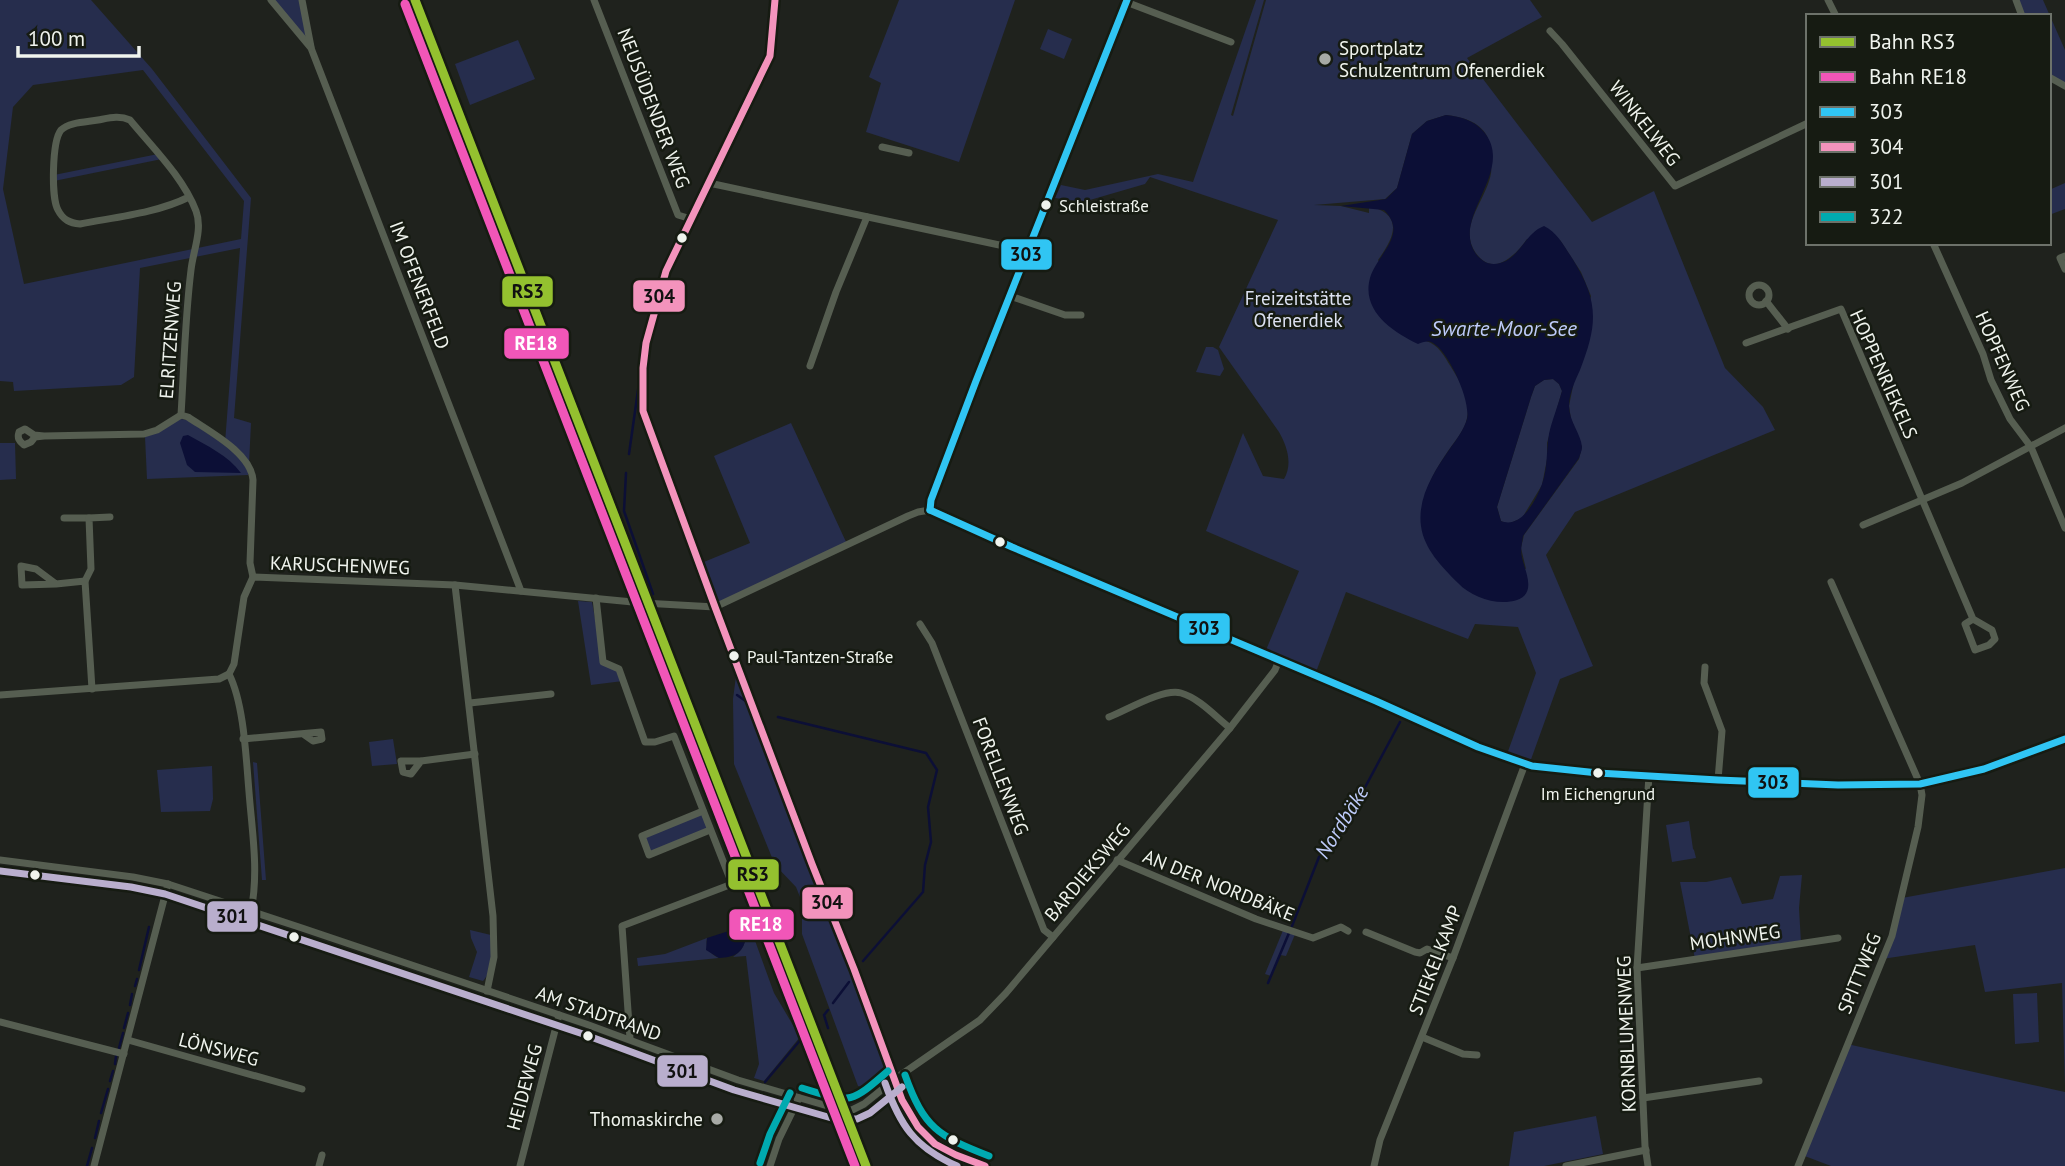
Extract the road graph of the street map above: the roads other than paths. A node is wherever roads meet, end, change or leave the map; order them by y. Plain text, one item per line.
1 (271, 0) edge
2 (302, 0) edge
3 (594, 0) edge
4 (775, 0) edge
5 (1126, 1) edge
6 (1550, 31) dead end
7 (1231, 42) dead end
8 (311, 48) junction
9 (1806, 124) edge
10 (882, 147) dead end
11 (909, 153) dead end
12 (709, 183) junction
13 (189, 197) junction
14 (867, 217) junction
15 (691, 219) junction
16 (1934, 245) edge
17 (1027, 253) junction
18 (2065, 256) edge
19 (2065, 269) edge
20 (1010, 296) junction
21 (1766, 301) dead end
22 (1081, 315) dead end
23 (1788, 329) junction
24 (1746, 343) dead end
25 (810, 366) dead end
26 (181, 415) junction
27 (2065, 428) edge
28 (44, 436) dead end
29 (2031, 447) junction
30 (1922, 500) junction
31 (930, 510) junction
32 (110, 517) dead end
33 (64, 518) dead end
34 (89, 518) junction
35 (1863, 525) dead end
36 (2065, 528) edge
37 (253, 578) junction
38 (85, 581) junction
39 (1831, 582) dead end
40 (56, 584) junction
41 (455, 585) junction
42 (521, 591) junction
43 (596, 598) junction
44 (715, 607) junction
45 (1973, 619) junction
46 (920, 624) dead end
47 (1279, 660) junction
48 (1704, 667) dead end
49 (229, 674) junction
50 (92, 689) junction
51 (551, 694) dead end
52 (0, 695) edge
53 (470, 703) junction
54 (1110, 718) dead end
55 (1230, 728) junction
56 (303, 734) dead end
57 (2065, 738) edge
58 (243, 739) junction
59 (475, 754) junction
60 (421, 761) dead end
61 (1525, 764) junction
62 (1649, 775) junction
63 (1718, 780) junction
64 (1920, 784) junction
65 (703, 811) junction
66 (710, 830) junction
67 (0, 860) edge
68 (1117, 860) junction
69 (167, 884) junction
70 (251, 911) junction
71 (1348, 931) dead end
72 (1366, 932) dead end
73 (1053, 937) junction
74 (1838, 938) dead end
75 (1453, 958) junction
76 (1637, 968) junction
77 (487, 991) junction
78 (559, 1015) junction
79 (0, 1022) edge
80 (1422, 1037) junction
81 (128, 1040) junction
82 (630, 1040) junction
83 (124, 1054) junction
84 (1477, 1055) dead end
85 (895, 1079) junction
86 (1759, 1081) dead end
87 (302, 1089) dead end
88 (799, 1098) junction
89 (1643, 1098) junction
90 (1646, 1150) junction
91 (322, 1155) dead end
92 (94, 1166) edge
93 (320, 1166) edge
94 (520, 1166) edge
95 (770, 1166) edge
96 (985, 1166) edge
97 (1374, 1166) edge
98 (1566, 1166) edge
99 (1648, 1166) edge
100 (1798, 1166) edge

1 - 8 street, IM OFENERFELD
2 - 8 street
3 - 15 street, NEUSÜDENDER WEG
4 - 12 street
5 - 7 street
5 - 17 street
6 - 9 street, WINKELWEG
8 - 42 street, IM OFENERFELD
10 - 11 street
12 - 14 street
12 - 15 street
13 - 13 street, ELRITZENWEG
13 - 26 street, ELRITZENWEG
14 - 17 street
14 - 25 street
15 - 44 street
16 - 29 street, HOPFENWEG
17 - 20 street
18 - 19 street
20 - 22 street
20 - 31 street
21 - 23 street
23 - 24 street, HOPPENRIEKELS
23 - 30 street, HOPPENRIEKELS
26 - 28 street
26 - 37 street, ELRITZENWEG
27 - 29 street
29 - 30 street
29 - 36 street, HOPFENWEG
30 - 35 street
30 - 45 street
31 - 44 street
31 - 47 street
32 - 34 street
33 - 34 street
34 - 38 street
37 - 41 street, KARUSCHENWEG
37 - 49 street, KARUSCHENWEG
38 - 40 street
38 - 50 street
39 - 64 street
40 - 40 street
41 - 42 street, KARUSCHENWEG
41 - 53 street
42 - 43 street, KARUSCHENWEG
43 - 44 street, KARUSCHENWEG
43 - 65 street
44 - 85 street
45 - 45 street
46 - 73 street, FORELLENWEG
47 - 55 street, BARDIEKSWEG
47 - 61 street
48 - 63 street
49 - 50 street
49 - 58 street
50 - 52 street
51 - 53 street
53 - 59 street
54 - 55 street
55 - 68 street, BARDIEKSWEG
56 - 58 street
57 - 64 street
58 - 70 street
59 - 60 street
59 - 77 street
61 - 62 street
61 - 75 street, STIEKELKAMP
62 - 63 street
62 - 76 street, KORNBLUMENWEG
63 - 64 street
64 - 100 street, SPITTWEG
65 - 66 street
65 - 66 street
66 - 82 street
67 - 69 street, AM STADTRAND
68 - 71 street, AN DER NORDBÄKE
68 - 73 street, BARDIEKSWEG
69 - 70 street, AM STADTRAND
69 - 81 street
70 - 77 street, AM STADTRAND
72 - 75 street
73 - 85 street, BARDIEKSWEG
74 - 76 street, MOHNWEG
75 - 80 street, STIEKELKAMP
76 - 89 street, KORNBLUMENWEG
77 - 78 street, AM STADTRAND
78 - 82 street, AM STADTRAND
78 - 94 street, HEIDEWEG
79 - 83 street
80 - 84 street
80 - 97 street, STIEKELKAMP
81 - 83 street
81 - 87 street, LÖNSWEG
82 - 88 street, AM STADTRAND
83 - 92 street
85 - 88 street, AM STADTRAND
85 - 96 street
86 - 89 street
88 - 95 street
89 - 90 street, KORNBLUMENWEG
90 - 98 street
90 - 99 street, KORNBLUMENWEG
91 - 93 street

